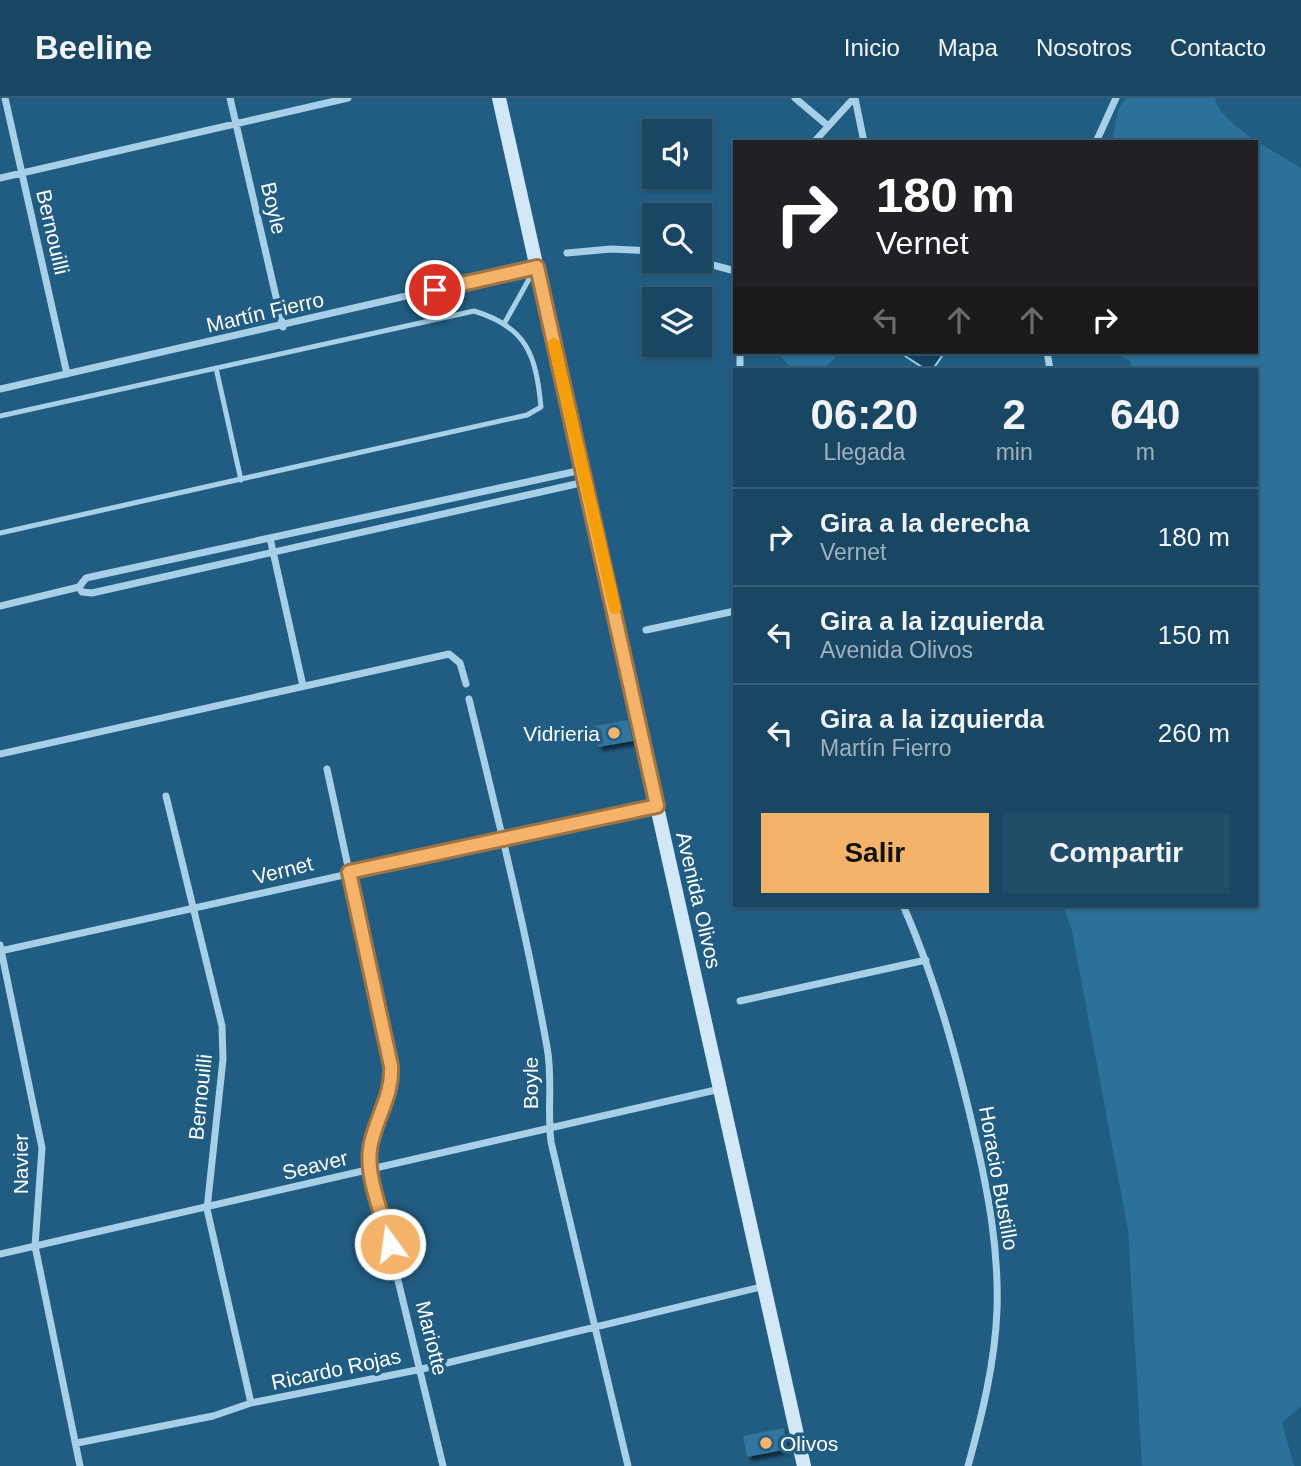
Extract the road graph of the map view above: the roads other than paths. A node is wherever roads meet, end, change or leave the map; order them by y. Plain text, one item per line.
1 (5, 98) edge
2 (230, 98) edge
3 (348, 98) edge
4 (499, 98) edge
5 (795, 98) edge
6 (854, 98) edge
7 (1116, 98) edge
8 (236, 123) junction
9 (827, 125) junction
10 (816, 140) edge
11 (864, 140) edge
12 (1097, 140) edge
13 (22, 173) junction
14 (0, 178) edge
15 (642, 250) edge
16 (567, 253) dead end
17 (712, 265) edge
18 (537, 267) junction
19 (733, 270) edge
20 (504, 324) junction
21 (284, 327) junction
22 (216, 368) junction
23 (67, 374) junction
24 (0, 389) edge
25 (0, 416) edge
26 (584, 476) junction
27 (241, 480) junction
28 (404, 509) junction
29 (407, 522) junction
30 (0, 533) edge
31 (270, 538) junction
32 (273, 552) junction
33 (79, 587) junction
34 (0, 607) edge
35 (733, 611) edge
36 (646, 630) dead end
37 (466, 684) dead end
38 (303, 686) junction
39 (469, 699) dead end
40 (0, 754) edge
41 (327, 769) dead end
42 (166, 796) dead end
43 (657, 806) junction
44 (503, 839) junction
45 (349, 872) junction
46 (904, 907) edge
47 (194, 910) junction
48 (0, 949) edge
49 (926, 960) junction
50 (740, 1001) dead end
51 (720, 1090) junction
52 (549, 1129) junction
53 (371, 1169) junction
54 (207, 1209) junction
55 (35, 1246) junction
56 (0, 1254) edge
57 (765, 1286) junction
58 (596, 1328) junction
59 (422, 1369) junction
60 (251, 1403) junction
61 (77, 1443) junction
62 (80, 1466) edge
63 (443, 1466) edge
64 (628, 1466) edge
65 (804, 1466) edge
66 (968, 1466) edge

1 - 13 street, Bernouilli
2 - 8 street, Boyle
3 - 8 street
4 - 18 street, Avenida Olivos
5 - 9 street
6 - 9 street
6 - 11 street
7 - 12 street
8 - 13 street
8 - 21 street, Boyle
9 - 10 street
13 - 14 street
13 - 23 street, Bernouilli
15 - 16 street
17 - 19 street
18 - 20 lane
18 - 21 street, Martín Fierro
18 - 26 street, Avenida Olivos
20 - 22 lane
20 - 27 lane
21 - 23 street, Martín Fierro
22 - 25 lane
22 - 27 lane
23 - 24 street, Martín Fierro
26 - 28 street
26 - 29 street
26 - 43 street, Avenida Olivos
27 - 30 lane
28 - 29 street
28 - 31 street
29 - 32 street
31 - 32 street
31 - 33 street
32 - 33 street
32 - 38 street
33 - 34 street
35 - 36 street
37 - 38 street
38 - 40 street
39 - 44 street, Boyle
41 - 45 street, Mariotte
42 - 47 street, Bernouilli
43 - 44 street, Vernet
43 - 51 street, Avenida Olivos
44 - 45 street, Vernet
44 - 52 street, Boyle
45 - 47 street, Vernet
45 - 53 street, Mariotte
46 - 49 street, Horacio Bustillo
47 - 48 street, Vernet
47 - 54 street, Bernouilli
48 - 55 street, Navier
49 - 50 street
49 - 66 street, Horacio Bustillo
51 - 52 street, Seaver
51 - 57 street, Avenida Olivos
52 - 53 street, Seaver
52 - 58 street, Boyle
53 - 54 street, Seaver
53 - 59 street, Mariotte
54 - 55 street, Seaver
54 - 60 street, Bernouilli
55 - 56 street, Seaver
55 - 61 street, Navier
57 - 58 street, Ricardo Rojas
57 - 65 street, Avenida Olivos
58 - 59 street, Ricardo Rojas
58 - 64 street, Boyle
59 - 60 street, Ricardo Rojas
59 - 63 street, Mariotte
60 - 61 street, Ricardo Rojas
61 - 62 street, Navier

